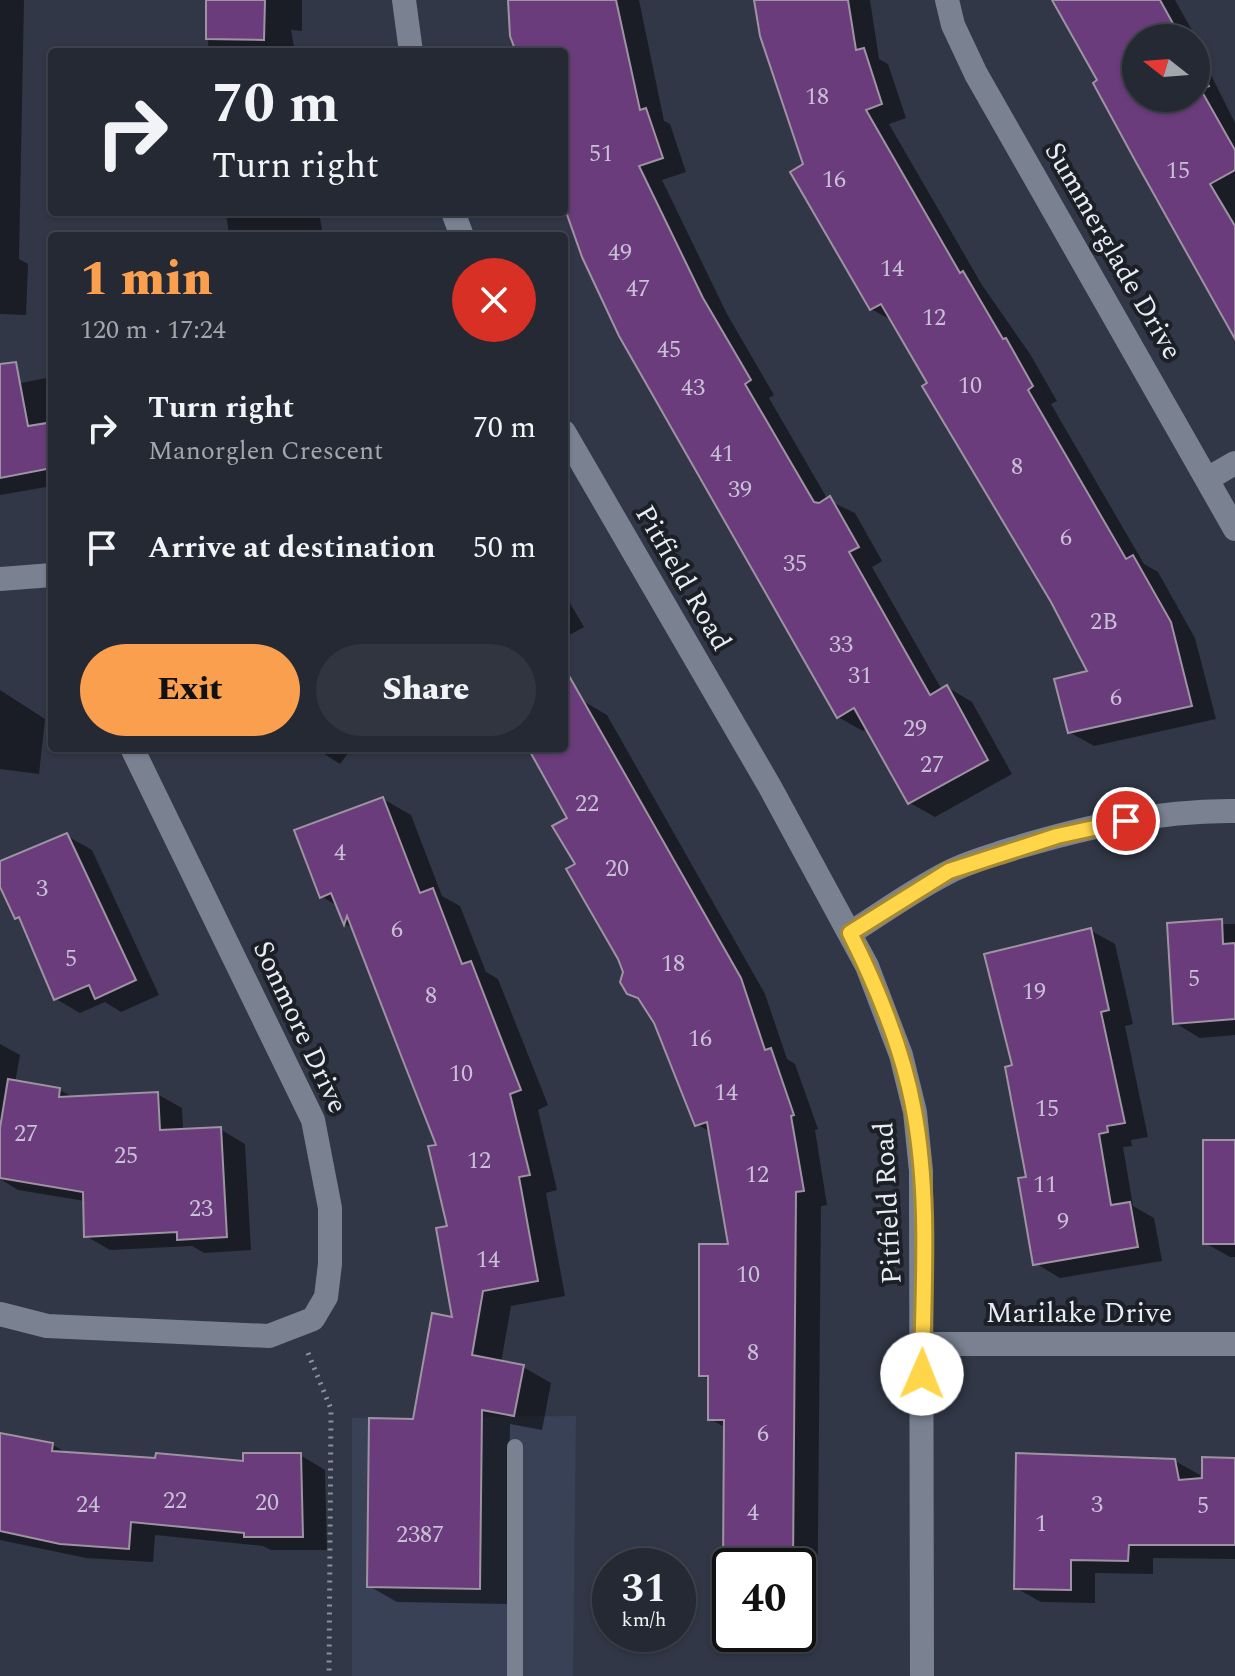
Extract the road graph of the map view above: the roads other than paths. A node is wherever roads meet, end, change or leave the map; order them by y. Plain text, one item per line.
1 (404, 0) edge
2 (947, 0) edge
3 (410, 48) edge
4 (568, 439) edge
5 (1235, 463) edge
6 (1209, 478) junction
7 (1235, 529) edge
8 (48, 575) edge
9 (0, 579) edge
10 (134, 752) edge
11 (1235, 811) edge
12 (850, 933) junction
13 (0, 1314) edge
14 (922, 1344) junction
15 (1235, 1344) edge
16 (515, 1447) dead end
17 (515, 1676) edge
18 (922, 1676) edge

1 - 3 street
2 - 6 street, Summerglade Drive
4 - 12 street, Pitfield Road
5 - 6 street
6 - 7 street, Summerglade Drive
8 - 9 street
10 - 13 street, Sonmore Drive
11 - 12 street
12 - 14 street, Pitfield Road
14 - 15 street, Marilake Drive
14 - 18 street, Pitfield Road
16 - 17 lane

